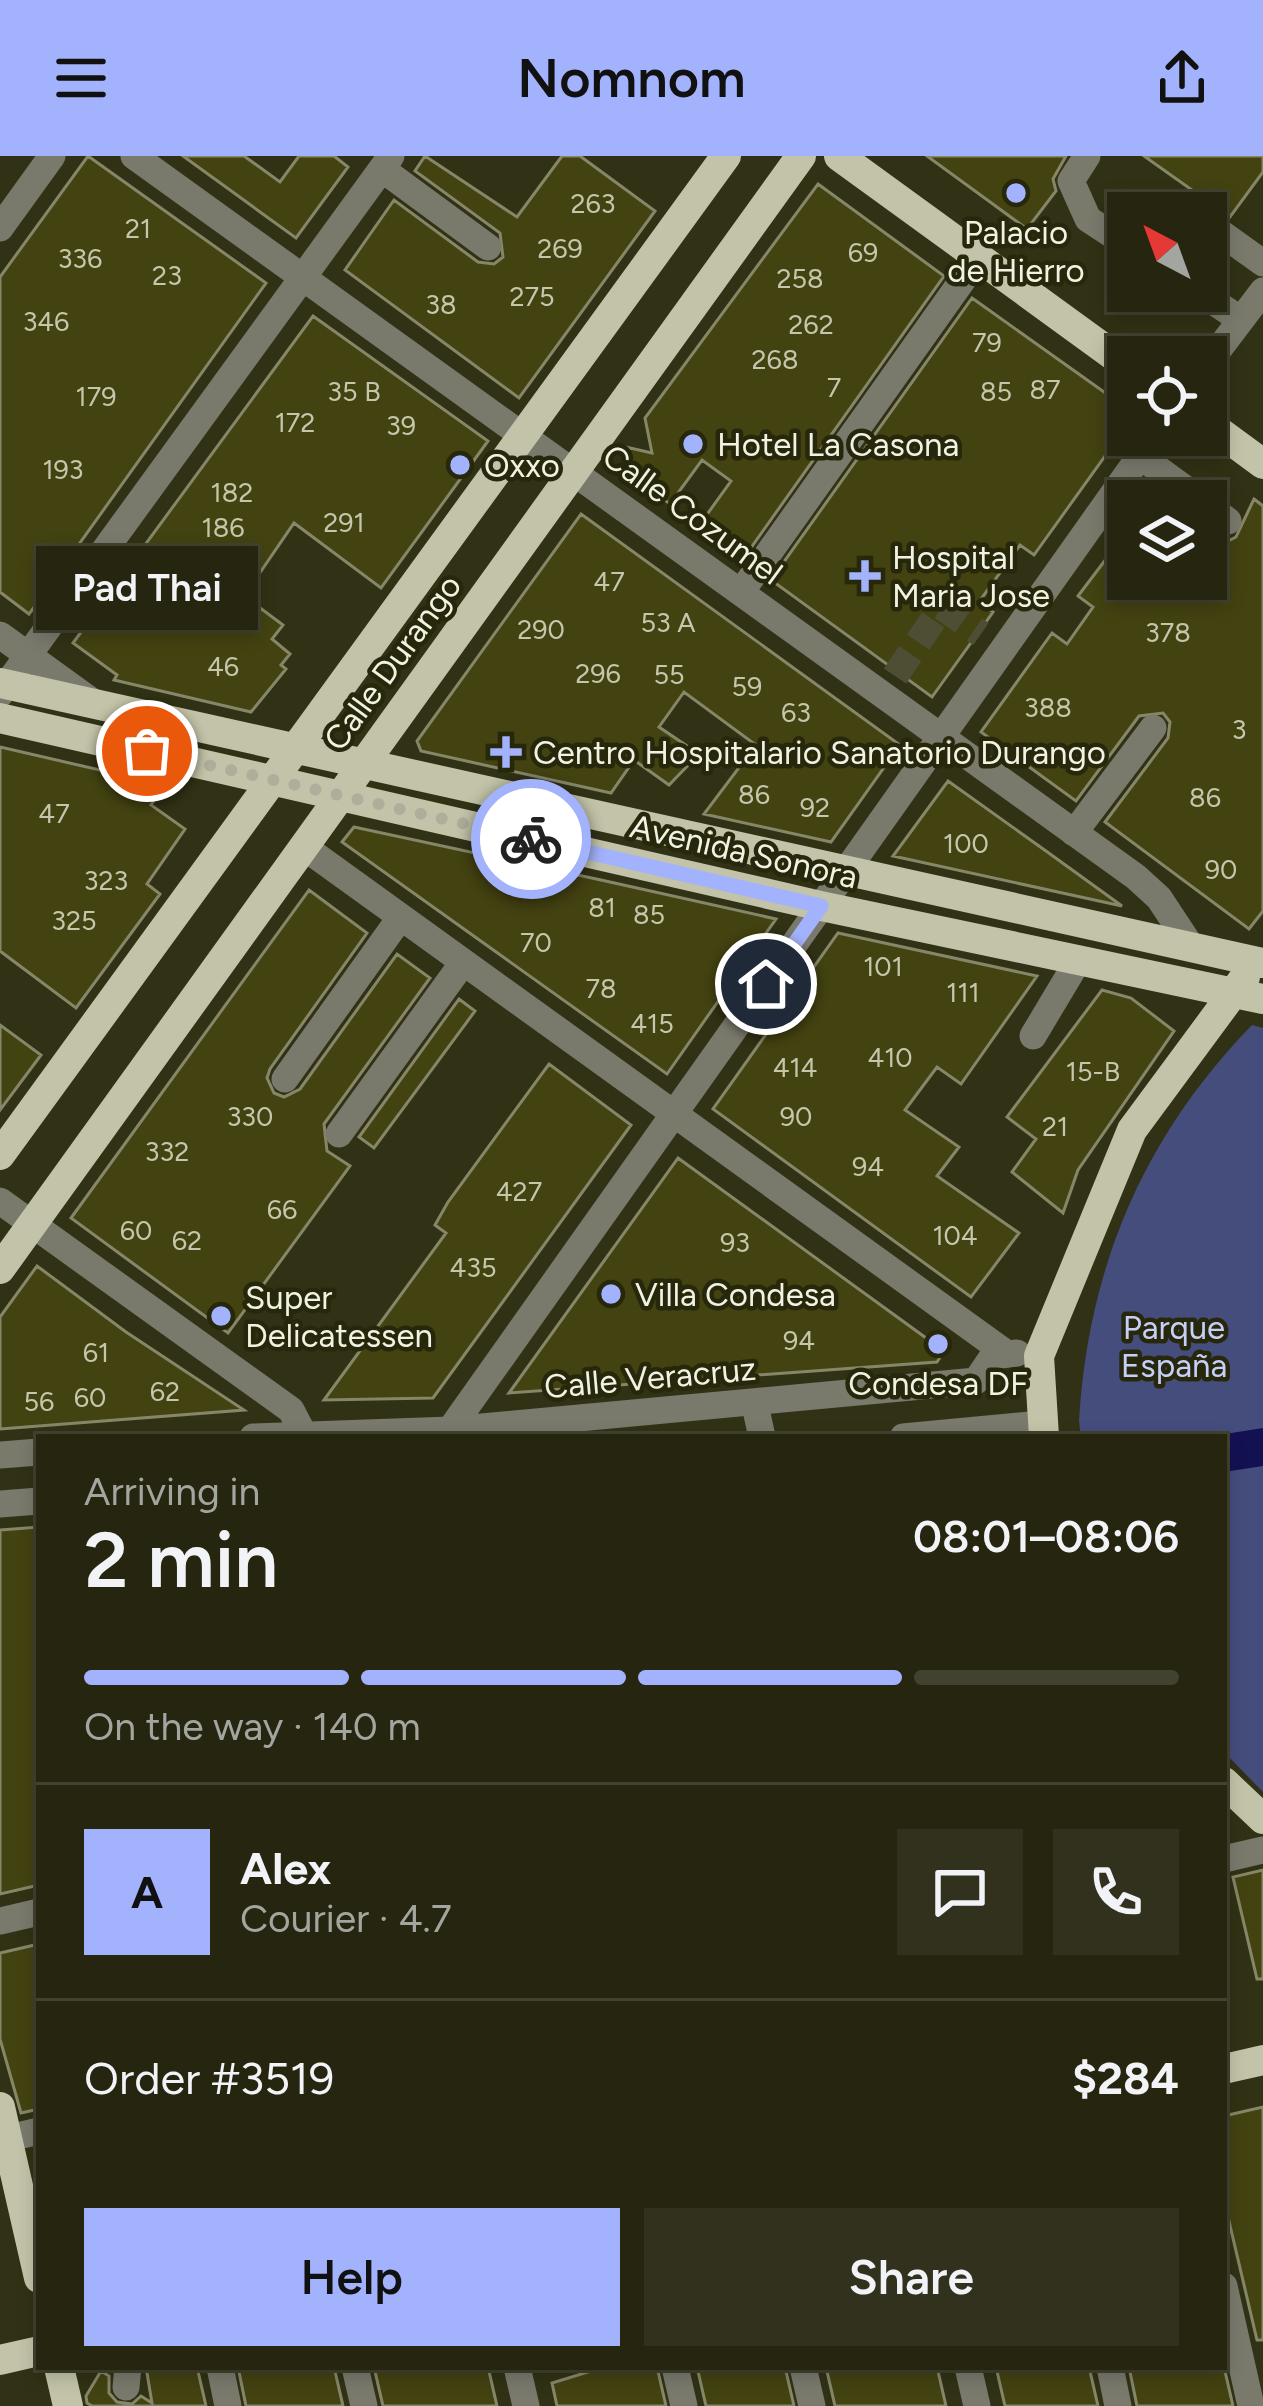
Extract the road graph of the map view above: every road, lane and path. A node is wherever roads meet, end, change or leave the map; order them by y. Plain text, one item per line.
1 (52, 156) edge
2 (134, 156) edge
3 (727, 156) edge
4 (801, 156) edge
5 (839, 156) edge
6 (1087, 156) edge
7 (386, 163) edge
8 (0, 228) edge
9 (1107, 231) edge
10 (1227, 246) edge
11 (488, 247) dead end
12 (979, 257) junction
13 (1263, 263) edge
14 (303, 278) junction
15 (1263, 290) edge
16 (1227, 311) edge
17 (1240, 320) junction
18 (1227, 338) edge
19 (1107, 351) edge
20 (523, 436) junction
21 (1227, 437) edge
22 (1140, 456) edge
23 (1158, 456) edge
24 (1263, 464) edge
25 (574, 472) junction
26 (1183, 480) edge
27 (741, 592) junction
28 (0, 635) edge
29 (28, 656) junction
30 (2, 687) edge
31 (100, 708) junction
32 (0, 718) edge
33 (159, 720) junction
34 (1153, 728) dead end
35 (942, 736) junction
36 (147, 751) junction
37 (293, 751) junction
38 (363, 765) junction
39 (273, 779) junction
40 (341, 795) junction
41 (646, 825) junction
42 (1074, 832) junction
43 (304, 848) junction
44 (636, 864) junction
45 (848, 869) junction
46 (1004, 904) junction
47 (821, 906) junction
48 (400, 918) junction
49 (1126, 932) junction
50 (997, 942) junction
51 (1192, 948) junction
52 (1079, 959) junction
53 (1261, 960) edge
54 (462, 964) junction
55 (1119, 967) junction
56 (1248, 995) edge
57 (1033, 1036) dead end
58 (285, 1079) dead end
59 (673, 1116) junction
60 (339, 1134) dead end
61 (0, 1155) edge
62 (0, 1201) edge
63 (32, 1224) junction
64 (0, 1269) edge
65 (1003, 1352) junction
66 (1039, 1356) junction
67 (976, 1381) junction
68 (755, 1405) junction
69 (1000, 1429) junction
70 (1042, 1430) edge
71 (303, 1434) edge
72 (448, 1434) edge
73 (761, 1434) edge
74 (939, 1434) edge
75 (36, 1452) edge
76 (0, 1455) edge
77 (36, 1501) edge
78 (0, 1504) edge
79 (1227, 1785) edge
80 (1263, 1820) edge
81 (1263, 1850) edge
82 (1227, 1858) edge
83 (36, 1913) edge
84 (0, 1921) edge
85 (1263, 2060) edge
86 (1227, 2068) edge
87 (0, 2107) edge
88 (36, 2132) edge
89 (4, 2139) edge
90 (36, 2266) edge
91 (1227, 2299) edge
92 (36, 2352) edge
93 (0, 2360) edge
94 (60, 2370) edge
95 (221, 2370) edge
96 (356, 2370) edge
97 (518, 2370) edge
98 (676, 2370) edge
99 (804, 2370) edge
100 (969, 2370) edge
101 (1110, 2370) edge
102 (68, 2406) edge
103 (229, 2406) edge
104 (364, 2406) edge
105 (526, 2406) edge
106 (684, 2406) edge
107 (812, 2406) edge
108 (977, 2406) edge
109 (1118, 2406) edge
110 (1251, 2406) edge

1 - 8 street
2 - 14 street, Calle Cozumel
3 - 20 main road, Calle Durango
4 - 25 main road, Calle Durango
5 - 12 main road
6 - 9 street
7 - 11 street
7 - 14 street
10 - 13 street
12 - 19 main road
12 - 27 street
14 - 20 street, Calle Cozumel
14 - 29 street
15 - 17 street
16 - 17 street
17 - 18 street
20 - 25 street, Calle Cozumel
20 - 37 main road, Calle Durango
21 - 24 main road
22 - 35 street
23 - 26 street
25 - 27 street, Calle Cozumel
25 - 38 main road, Calle Durango
27 - 35 street, Calle Cozumel
28 - 29 street
29 - 30 street
29 - 31 street
30 - 31 main road, Avenida Sonora
31 - 33 main road, Avenida Sonora
32 - 36 main road, Avenida Sonora
33 - 36 main road
33 - 37 main road, Avenida Sonora
34 - 42 street
35 - 42 street, Calle Cozumel
35 - 45 street
36 - 39 main road, Avenida Sonora
37 - 38 main road, Avenida Sonora
37 - 39 main road, Calle Durango
38 - 40 main road, Calle Durango
38 - 41 main road, Avenida Sonora
39 - 40 main road, Avenida Sonora
39 - 61 main road, Calle Durango
40 - 43 main road, Calle Durango
40 - 44 main road, Avenida Sonora
41 - 44 main road
41 - 45 main road, Avenida Sonora
42 - 51 street, Calle Cozumel
43 - 48 street
43 - 63 main road, Calle Durango
44 - 47 main road, Avenida Sonora
45 - 46 main road, Avenida Sonora
45 - 47 street
46 - 49 main road, Avenida Sonora
46 - 50 main road
47 - 50 main road, Avenida Sonora
47 - 59 street
48 - 54 street
48 - 58 street
49 - 51 main road, Avenida Sonora
49 - 55 main road
50 - 52 main road, Avenida Sonora
51 - 53 main road, Avenida Sonora
52 - 55 main road, Avenida Sonora
52 - 57 street
53 - 56 main road
54 - 59 street
54 - 60 street
55 - 56 main road, Avenida Sonora
56 - 66 main road
59 - 65 street
59 - 72 street
62 - 63 street
63 - 64 main road, Calle Durango
63 - 71 street
65 - 66 street
65 - 67 street
66 - 70 main road
67 - 68 street, Calle Veracruz
67 - 69 street
68 - 72 street, Calle Veracruz
68 - 73 street
69 - 70 street
69 - 74 street
75 - 76 street
77 - 78 street
79 - 80 main road
81 - 82 street
83 - 84 street
85 - 86 main road
87 - 89 main road
88 - 89 street
89 - 90 main road
91 - 110 street
92 - 93 main road
94 - 102 main road
95 - 103 street
96 - 104 street
97 - 105 street
98 - 106 street
99 - 107 street
100 - 108 street
101 - 109 street

